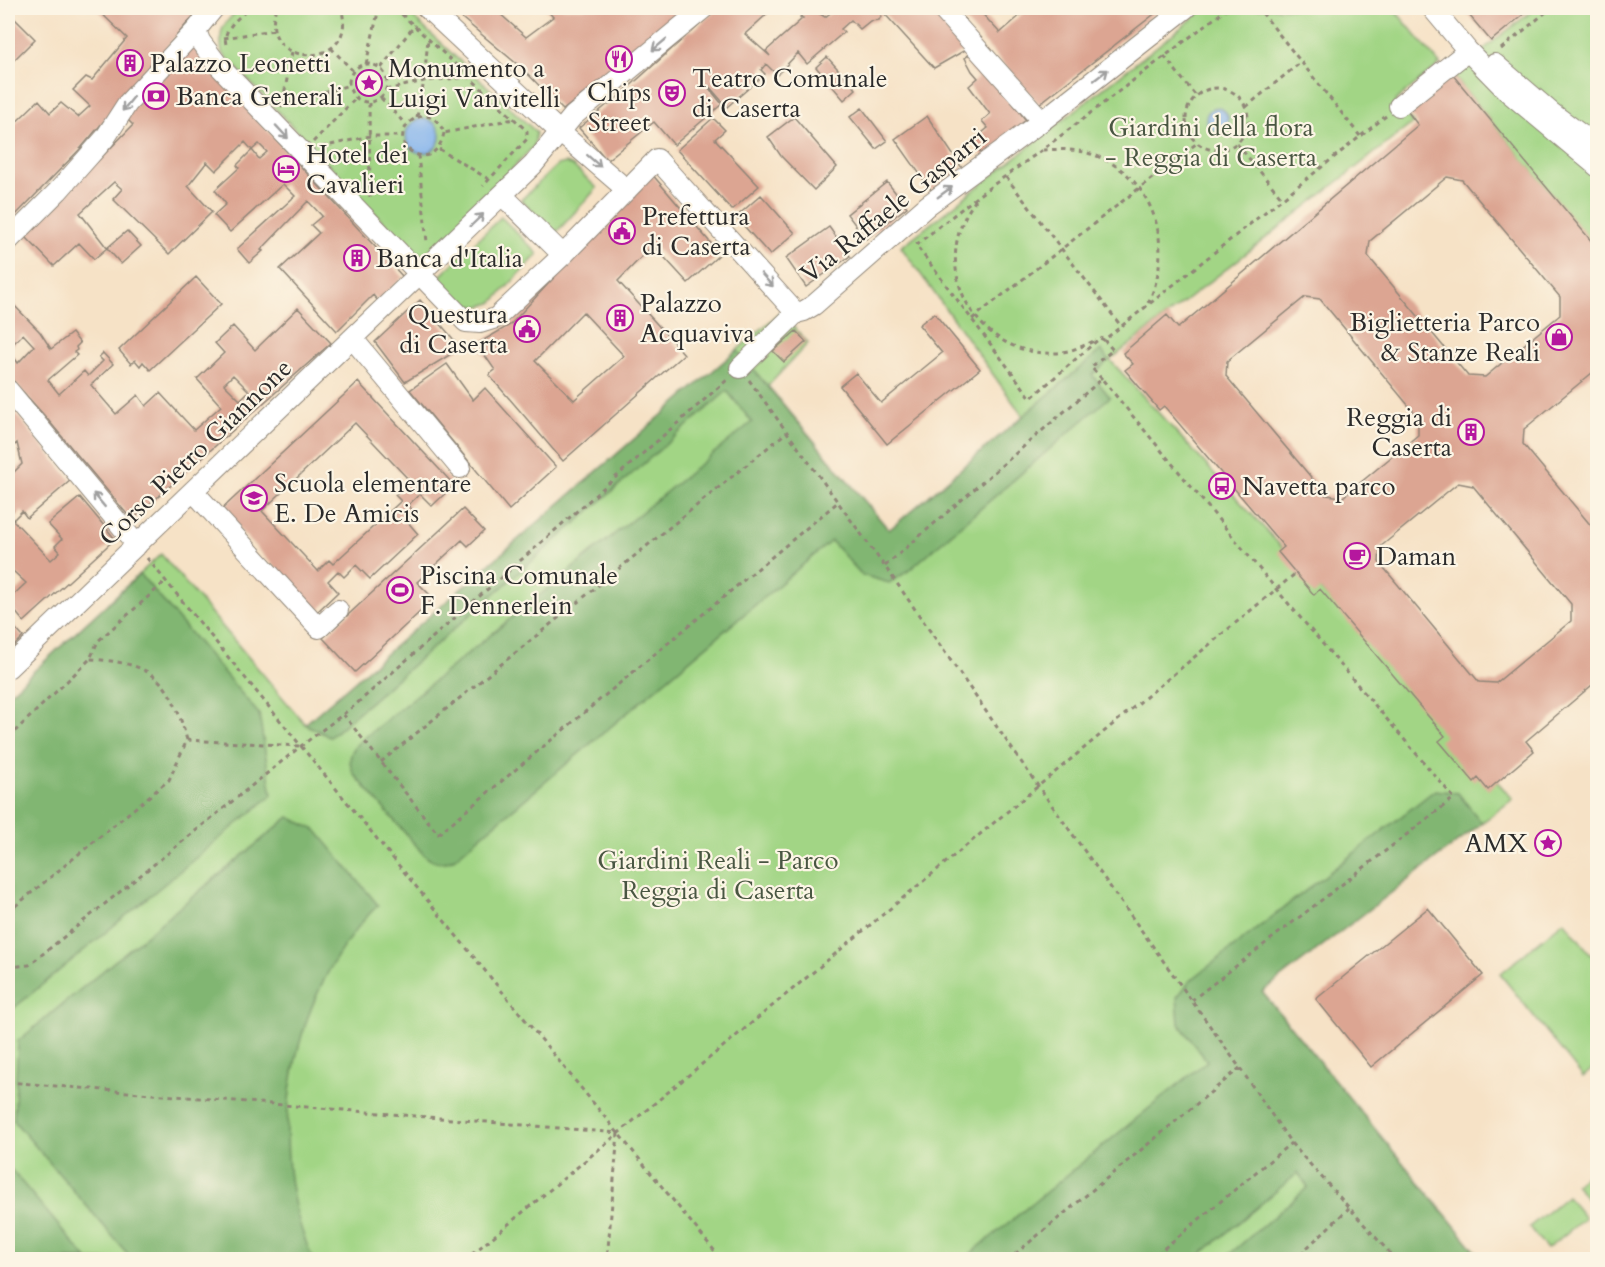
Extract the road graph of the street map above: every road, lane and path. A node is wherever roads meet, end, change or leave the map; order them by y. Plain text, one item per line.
1 (214, 8) edge
2 (249, 8) edge
3 (276, 8) edge
4 (341, 8) edge
5 (379, 8) edge
6 (395, 8) edge
7 (427, 8) edge
8 (704, 8) edge
9 (941, 8) edge
10 (1186, 8) edge
11 (1228, 8) edge
12 (1255, 8) edge
13 (1432, 8) edge
14 (1551, 8) edge
15 (415, 26) junction
16 (196, 30) junction
17 (274, 30) junction
18 (224, 38) junction
19 (428, 38) junction
20 (226, 48) dead end
21 (331, 48) junction
22 (1465, 48) junction
23 (292, 52) junction
24 (1164, 56) junction
25 (1301, 62) junction
26 (1485, 62) junction
27 (366, 64) junction
28 (381, 68) junction
29 (353, 71) junction
30 (470, 77) junction
31 (424, 81) junction
32 (349, 85) junction
33 (386, 90) junction
34 (1196, 96) junction
35 (274, 98) dead end
36 (356, 98) junction
37 (381, 98) junction
38 (369, 103) junction
39 (282, 106) junction
40 (1399, 106) joint
41 (1246, 107) junction
42 (289, 113) dead end
43 (417, 117) junction
44 (514, 119) junction
45 (1041, 122) junction
46 (407, 126) junction
47 (556, 128) junction
48 (444, 132) junction
49 (308, 135) dead end
50 (370, 135) junction
51 (403, 136) junction
52 (1360, 136) junction
53 (314, 140) junction
54 (1197, 143) junction
55 (1236, 144) junction
56 (320, 147) junction
57 (1598, 147) edge
58 (439, 149) junction
59 (1042, 150) junction
60 (327, 154) dead end
61 (418, 155) junction
62 (1598, 167) edge
63 (1006, 177) junction
64 (482, 188) dead end
65 (496, 188) junction
66 (1138, 188) junction
67 (627, 190) junction
68 (363, 192) dead end
69 (979, 195) junction
70 (1282, 198) junction
71 (435, 234) dead end
72 (8, 241) edge
73 (1062, 249) junction
74 (563, 255) junction
75 (420, 275) junction
76 (1147, 305) junction
77 (796, 313) junction
78 (974, 318) junction
79 (1121, 326) junction
80 (353, 339) junction
81 (1102, 339) junction
82 (740, 368) junction
83 (1102, 379) junction
84 (8, 390) edge
85 (787, 432) junction
86 (460, 468) dead end
87 (193, 491) junction
88 (838, 502) junction
89 (136, 545) junction
90 (885, 566) junction
91 (1296, 573) dead end
92 (166, 581) junction
93 (1276, 589) junction
94 (338, 610) dead end
95 (90, 659) junction
96 (8, 668) edge
97 (343, 714) junction
98 (8, 738) edge
99 (187, 740) junction
100 (301, 746) junction
101 (381, 762) junction
102 (1038, 786) junction
103 (8, 912) edge
104 (8, 967) edge
105 (1192, 1000) junction
106 (1240, 1068) junction
107 (8, 1082) edge
108 (618, 1133) junction
109 (1291, 1143) junction
110 (1349, 1209) junction
111 (465, 1260) edge
112 (607, 1260) edge
113 (722, 1260) edge
114 (1008, 1260) edge
115 (1150, 1260) edge
116 (1294, 1260) edge
117 (1396, 1260) edge

1 - 16 street
2 - 18 path
3 - 17 path
4 - 21 path
5 - 27 path
6 - 15 path
7 - 47 street
8 -> 47 street, Corso Pietro Giannone
9 - 45 street
45 -> 10 street, Via Raffaele Gasparri
11 - 24 path
12 - 25 path
13 - 22 street
14 - 26 path
15 - 19 path
15 - 28 path
16 -> 72 street
16 -> 75 street
17 - 18 path
17 - 23 path
18 - 20 path
19 - 30 path
19 - 31 path
21 - 23 path
21 - 29 path
22 - 26 street
22 - 40 street
23 - 39 path
24 - 34 path
24 - 59 path
25 - 41 path
25 - 52 path
26 - 57 street
26 - 62 street
27 - 28 path
27 - 29 path
28 - 33 path
29 - 32 path
30 - 31 path
30 - 44 path
31 - 33 path
31 - 43 path
32 - 36 path
32 - 39 path
33 - 37 path
34 - 41 path
34 - 54 path
35 - 39 path
36 - 38 path
36 - 53 path
37 - 38 path
37 - 46 path
38 - 50 path
39 - 42 path
40 - 52 path
41 - 55 path
43 - 46 path
43 - 48 path
44 - 48 path
44 - 65 path
77 -> 45 street, Via Raffaele Gasparri
46 - 51 path
47 - 65 street, Corso Pietro Giannone
47 -> 67 street
48 - 58 path
49 - 53 path
50 - 51 path
50 - 56 path
50 - 68 path
51 - 61 path
52 - 70 path
53 - 56 path
54 - 55 path
54 - 66 path
55 - 70 path
56 - 60 path
58 - 61 path
58 - 65 path
59 - 63 path
59 - 66 path
61 - 71 path
63 - 69 path
63 - 73 path
64 - 65 path
65 - 74 street
75 -> 65 street, Corso Pietro Giannone
66 - 73 path
66 - 76 path
67 - 74 street
67 -> 77 street, Via Raffaele Gasparri
69 - 78 path
69 - 78 path
70 - 76 path
73 - 78 path
73 - 79 path
74 - 75 street
75 - 80 street, Corso Pietro Giannone
76 - 79 path
77 - 82 street
78 - 81 path
78 - 81 path
79 - 81 path
80 - 86 street
80 - 87 street, Corso Pietro Giannone
81 - 83 path
82 - 85 path
82 - 97 path
83 - 90 path
83 - 93 path
89 -> 84 street
85 - 88 path
85 - 101 path
87 - 89 street, Corso Pietro Giannone
87 - 94 street
88 - 90 path
88 - 101 path
89 - 92 path
89 - 96 street, Corso Pietro Giannone
90 - 102 path
91 - 93 path
92 - 95 path
92 - 100 path
93 - 102 path
93 - 105 path
95 - 98 path
95 - 99 path
97 - 100 path
97 - 101 path
99 - 100 path
99 - 103 path
100 - 104 path
100 - 108 path
102 - 105 path
102 - 108 path
105 - 106 path
106 - 109 path
106 - 114 path
107 - 108 path
108 - 111 path
108 - 112 path
108 - 113 path
109 - 110 path
109 - 115 path
110 - 116 path
110 - 117 path

